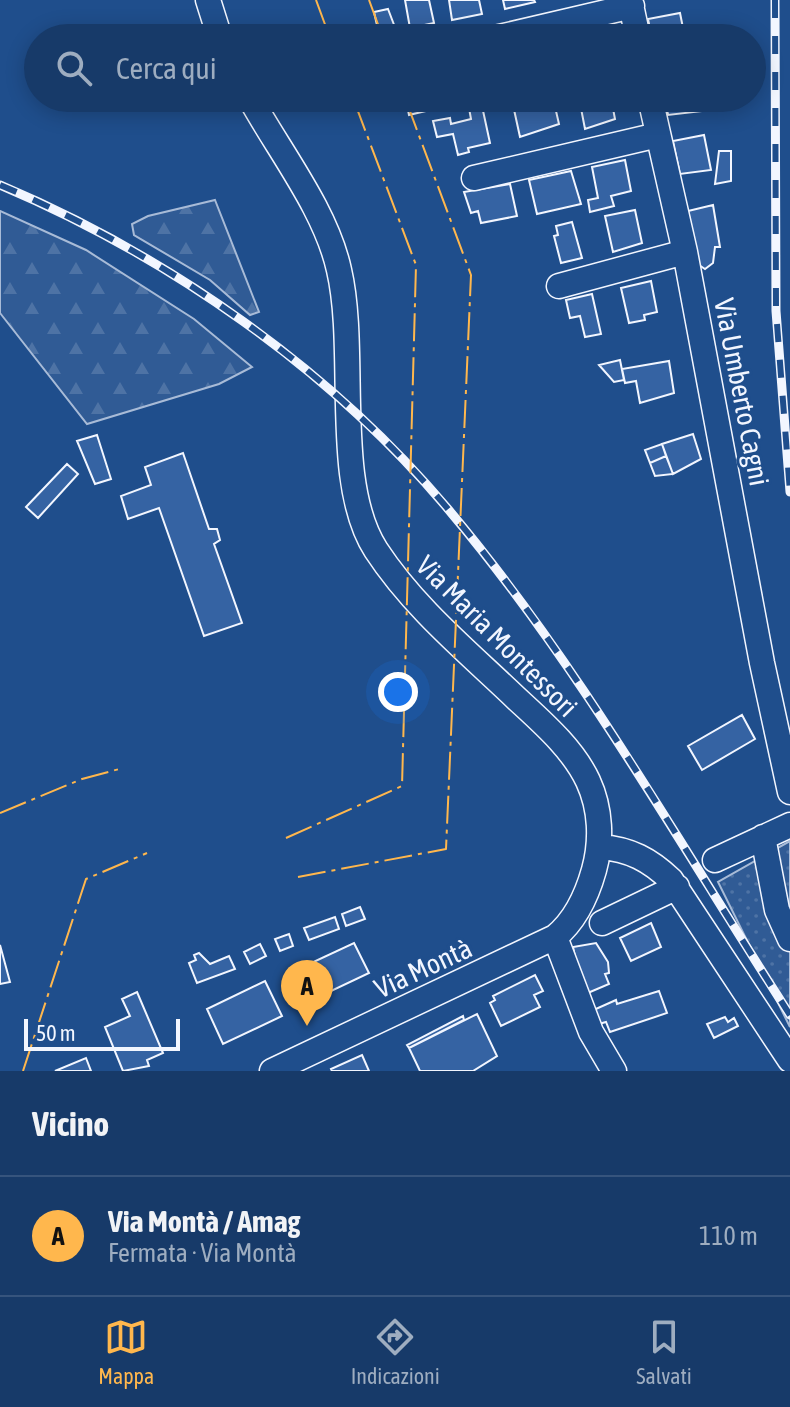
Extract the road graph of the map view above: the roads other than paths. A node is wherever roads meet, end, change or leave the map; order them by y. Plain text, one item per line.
1 (208, 0) edge
2 (631, 3) edge
3 (216, 24) edge
4 (549, 24) edge
5 (635, 24) edge
6 (258, 112) edge
7 (653, 112) edge
8 (658, 135) junction
9 (474, 178) dead end
10 (685, 252) junction
11 (559, 286) dead end
12 (790, 792) edge
13 (790, 825) edge
14 (763, 837) junction
15 (600, 847) junction
16 (715, 860) dead end
17 (677, 887) junction
18 (602, 923) dead end
19 (555, 937) junction
20 (790, 939) edge
21 (790, 1060) edge
22 (272, 1071) edge
23 (614, 1071) edge

1 - 3 street
2 - 4 street
2 - 5 street
6 - 15 street, Via Maria Montessori
7 - 8 street, Via Umberto Cagni
8 - 9 street
8 - 10 street, Via Umberto Cagni
10 - 11 street
10 - 12 street, Via Umberto Cagni
13 - 14 street
14 - 16 street
14 - 20 street
15 - 17 street
15 - 19 street, Via Maria Montessori
17 - 18 street
17 - 21 street
19 - 22 street, Via Montà
19 - 23 street

